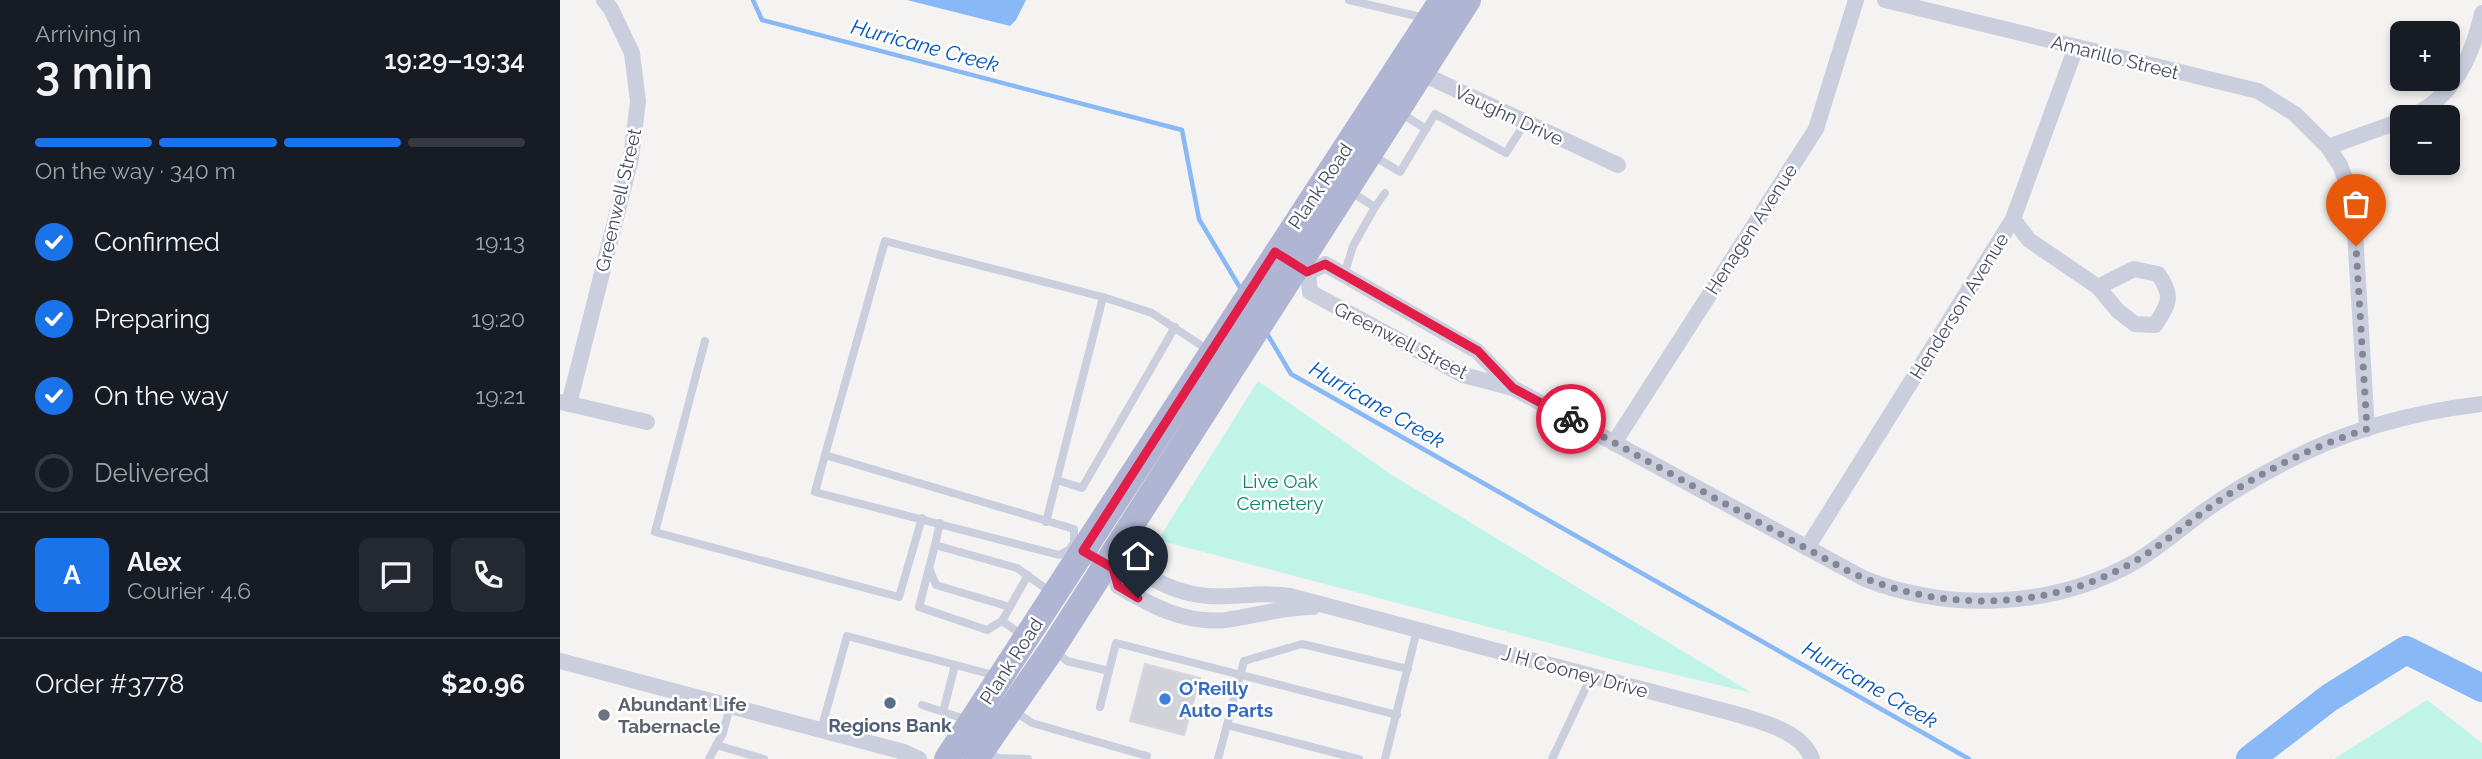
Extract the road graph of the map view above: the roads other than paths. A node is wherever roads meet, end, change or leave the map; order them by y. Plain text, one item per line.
1 (604, 0) edge
2 (1349, 0) edge
3 (1468, 0) edge
4 (1856, 0) edge
5 (1885, 0) edge
6 (1435, 10) edge
7 (2482, 13) edge
8 (2076, 47) junction
9 (1410, 69) junction
10 (2429, 105) edge
11 (1396, 111) junction
12 (1525, 123) junction
13 (2390, 125) edge
14 (1426, 128) junction
15 (2328, 147) junction
16 (1369, 152) junction
17 (1618, 165) dead end
18 (1346, 188) junction
19 (1385, 193) dead end
20 (1375, 207) junction
21 (2014, 219) junction
22 (1293, 263) junction
23 (1344, 275) junction
24 (2098, 287) dead end
25 (1104, 297) junction
26 (1175, 327) junction
27 (705, 341) dead end
28 (1226, 346) junction
29 (1513, 388) junction
30 (564, 403) edge
31 (2482, 404) edge
32 (647, 422) dead end
33 (2367, 429) junction
34 (1614, 443) junction
35 (825, 455) junction
36 (1057, 481) junction
37 (922, 518) junction
38 (1046, 522) junction
39 (940, 523) junction
40 (935, 545) junction
41 (1807, 548) junction
42 (1078, 549) junction
43 (1109, 567) junction
44 (929, 568) junction
45 (1028, 575) junction
46 (1054, 594) junction
47 (1010, 607) junction
48 (1326, 607) junction
49 (1002, 621) junction
50 (1417, 631) junction
51 (1026, 638) junction
52 (1052, 649) junction
53 (560, 662) edge
54 (955, 665) junction
55 (1408, 669) junction
56 (1109, 671) junction
57 (1240, 675) junction
58 (1000, 677) junction
59 (1591, 677) junction
60 (922, 705) dead end
61 (730, 706) junction
62 (1100, 707) dead end
63 (1011, 708) junction
64 (943, 712) junction
65 (1397, 715) junction
66 (971, 721) junction
67 (1227, 725) junction
68 (821, 730) junction
69 (716, 745) junction
70 (980, 753) edge
71 (1147, 758) edge
72 (709, 759) edge
73 (764, 759) edge
74 (919, 759) edge
75 (947, 759) edge
76 (1028, 759) edge
77 (1157, 759) edge
78 (1218, 759) edge
79 (1359, 759) edge
80 (1385, 759) edge
81 (1552, 759) edge
82 (1812, 759) edge

1 - 30 street, Greenwell Street
2 - 6 lane
3 - 9 main road, Plank Road
4 - 34 street, Henagen Avenue
5 - 8 street, Amarillo Street
6 - 9 main road, Plank Road
7 - 10 street
8 - 15 street, Amarillo Street
8 - 21 street, Henderson Avenue
9 - 11 main road, Plank Road
9 - 12 street, Vaughn Drive
9 - 22 main road, Plank Road
11 - 14 lane
11 - 16 main road, Plank Road
12 - 14 lane
12 - 17 street, Vaughn Drive
13 - 15 street
14 - 16 lane
15 - 33 street, Amarillo Street
16 - 18 main road, Plank Road
18 - 20 lane
18 - 22 main road, Plank Road
19 - 20 lane
20 - 23 lane
21 - 24 street
21 - 41 street, Henderson Avenue
22 - 23 street, Greenwell Street
22 - 28 main road, Plank Road
22 - 29 street, Greenwell Street
23 - 29 street, Greenwell Street
25 - 26 lane
25 - 35 lane
25 - 36 lane
26 - 28 lane
26 - 36 lane
27 - 37 lane
28 - 42 main road, Plank Road
28 - 43 main road, Plank Road
29 - 34 street, Greenwell Street
30 - 32 street
31 - 33 street, Greenwell Street
33 - 41 street, Greenwell Street
34 - 41 street, Greenwell Street
35 - 37 lane
35 - 38 lane
36 - 38 lane
37 - 39 lane
38 - 42 lane
39 - 40 lane
39 - 42 lane
40 - 44 lane
40 - 45 lane
42 - 43 street, J H Cooney Drive
42 - 46 main road, Plank Road
43 - 48 street, J H Cooney Drive
43 - 48 street, J H Cooney Drive
43 - 52 main road, Plank Road
44 - 47 lane
44 - 49 lane
45 - 46 lane
45 - 47 lane
46 - 51 main road, Plank Road
47 - 49 lane
48 - 50 street, J H Cooney Drive
49 - 51 lane
50 - 55 lane
50 - 59 street, J H Cooney Drive
51 - 58 main road, Plank Road
52 - 56 lane
52 - 63 main road, Plank Road
53 - 61 street
54 - 58 lane
54 - 64 lane
54 - 68 lane
55 - 57 lane
55 - 65 lane
56 - 57 lane
56 - 62 lane
57 - 65 lane
57 - 67 lane
58 - 66 main road, Plank Road
59 - 81 lane
59 - 82 street, J H Cooney Drive
60 - 64 lane
61 - 68 street
61 - 69 lane
63 - 70 main road, Plank Road
63 - 71 lane
64 - 66 lane
65 - 80 lane
66 - 75 main road, Plank Road
67 - 78 lane
67 - 79 lane
68 - 74 street
69 - 72 lane
69 - 73 lane
70 - 76 lane
71 - 77 lane

